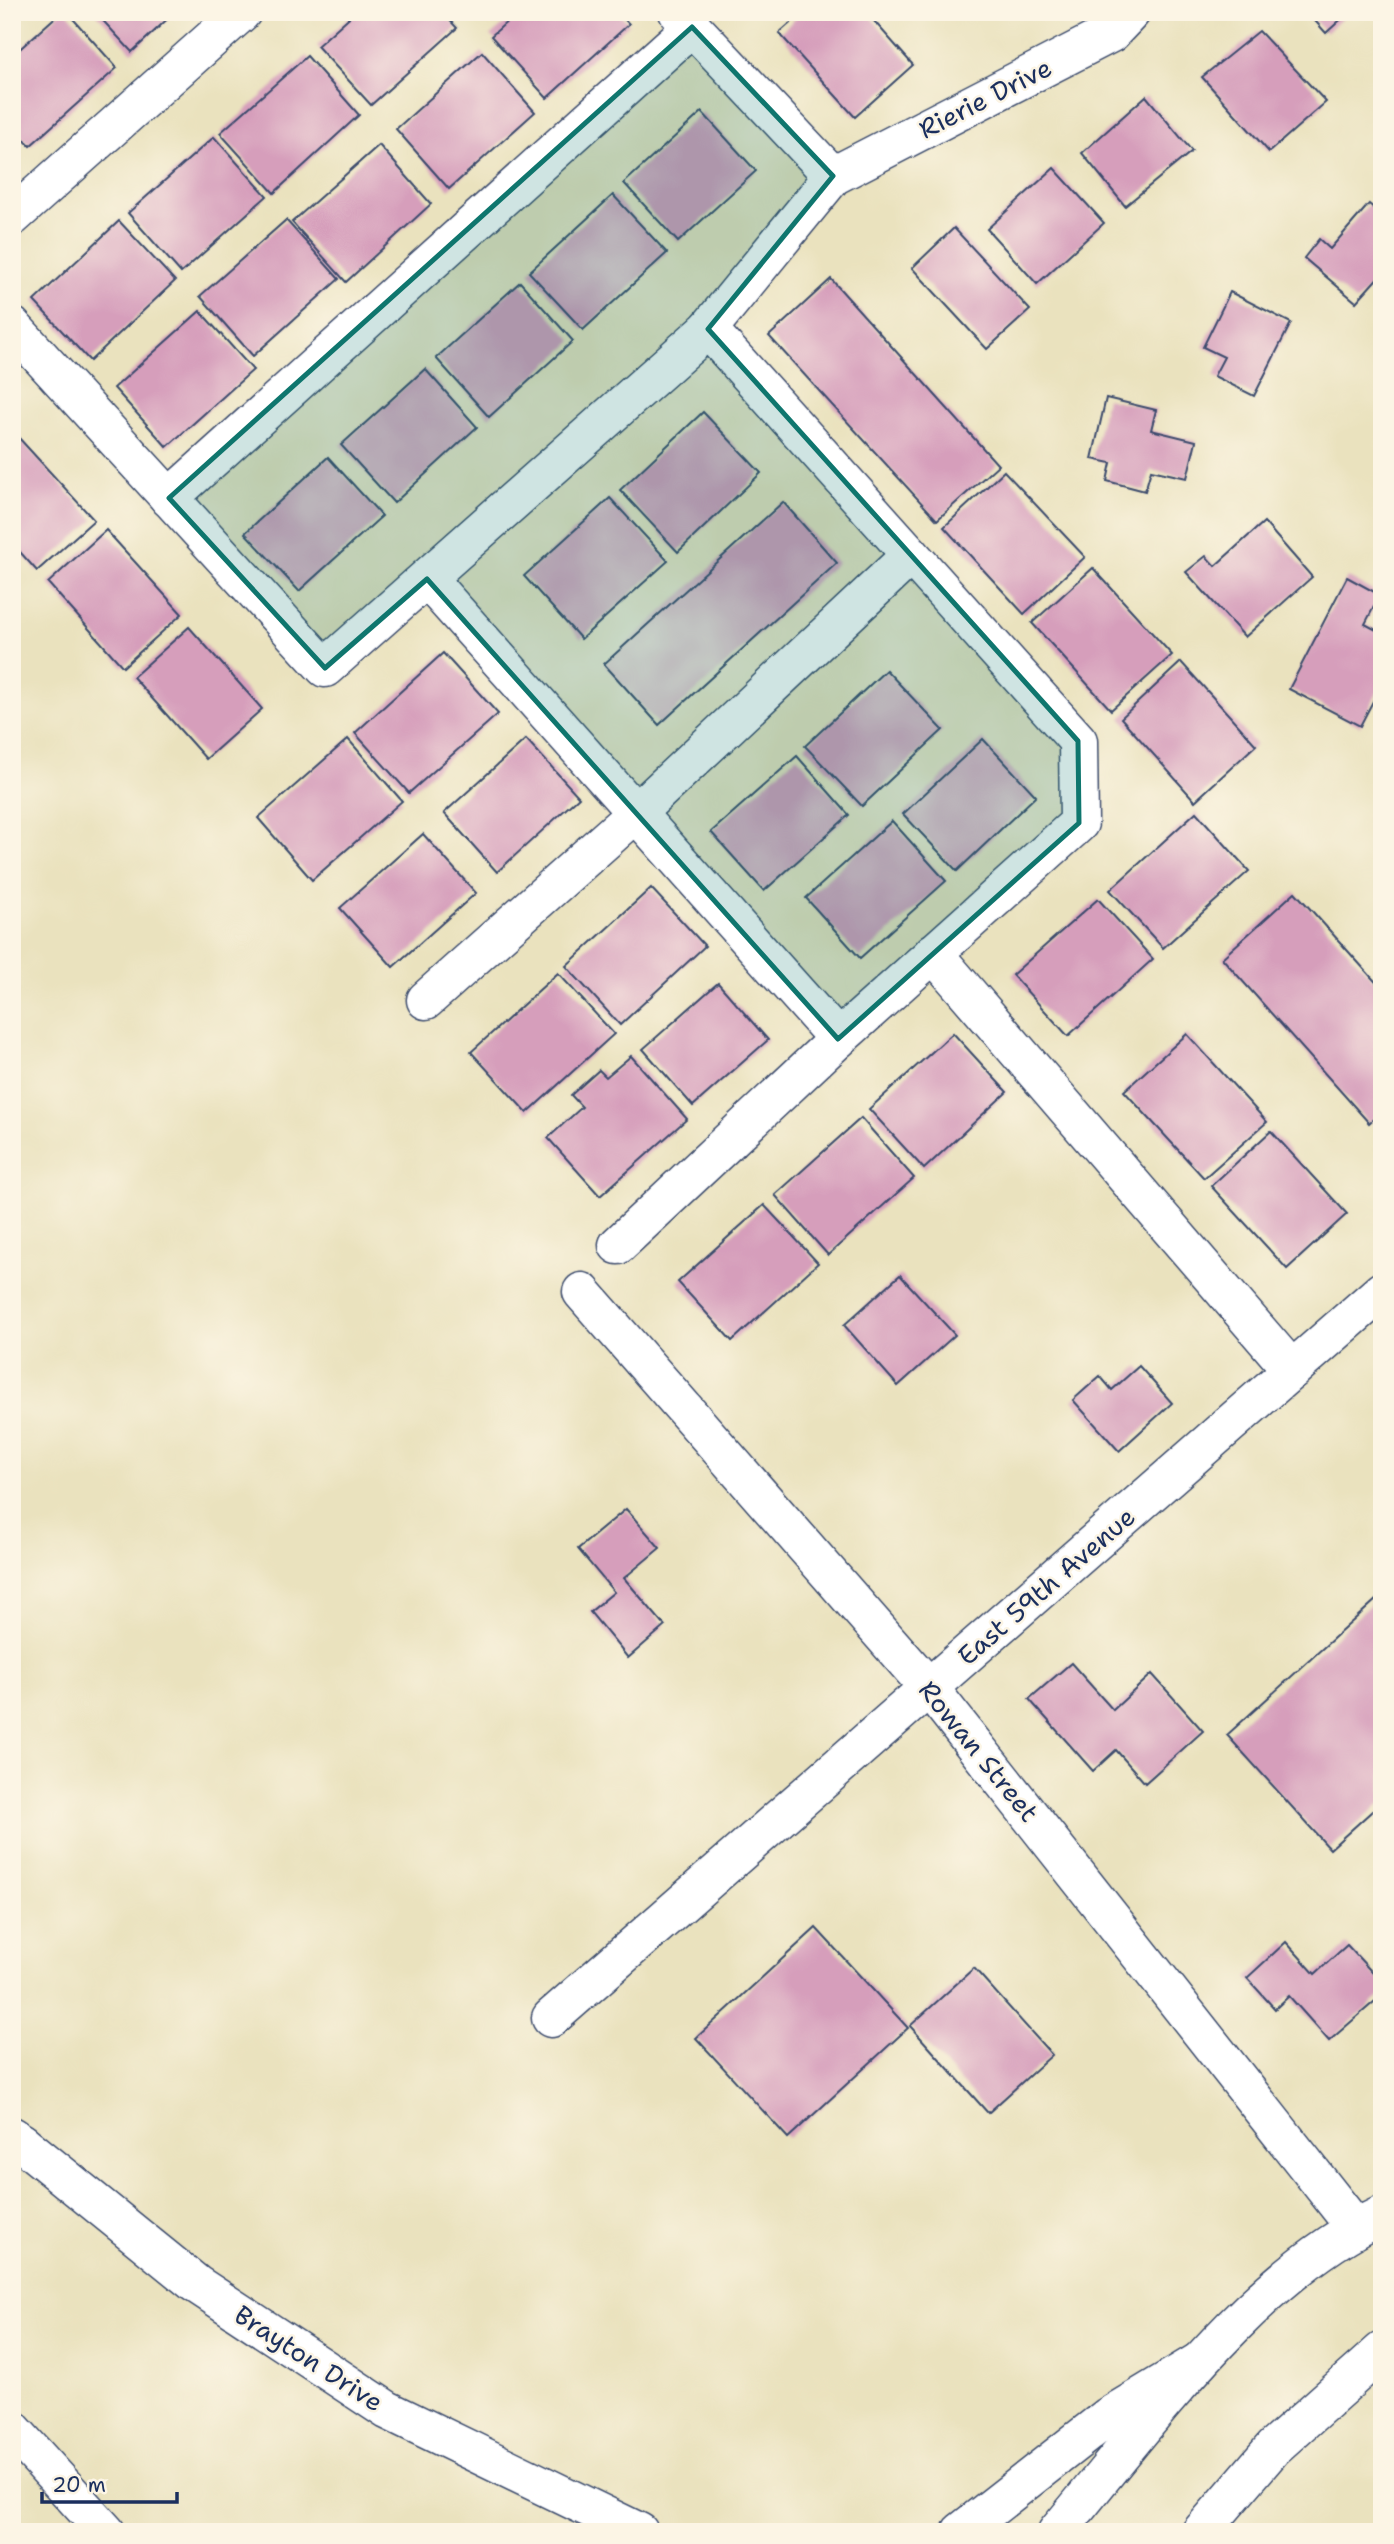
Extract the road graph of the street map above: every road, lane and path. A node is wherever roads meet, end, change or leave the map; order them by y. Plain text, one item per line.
1 (242, 12) edge
2 (1131, 12) edge
3 (685, 20) edge
4 (833, 176) junction
5 (12, 216) edge
6 (12, 327) edge
7 (708, 329) junction
8 (169, 498) junction
9 (911, 555) junction
10 (426, 579) junction
11 (636, 813) junction
12 (933, 953) junction
13 (426, 1000) dead end
14 (838, 1039) junction
15 (618, 1245) dead end
16 (1382, 1291) edge
17 (582, 1292) dead end
18 (1292, 1370) junction
19 (930, 1689) junction
20 (551, 2018) dead end
21 (15, 2137) edge
22 (1368, 2221) edge
23 (1382, 2351) edge
24 (1200, 2361) junction
25 (12, 2429) edge
26 (106, 2532) edge
27 (639, 2532) edge
28 (961, 2532) edge
29 (1057, 2532) edge
30 (1201, 2532) edge

1 - 5 main road
2 - 4 main road, Rierie Drive
3 - 4 main road
3 - 8 main road
4 - 7 main road
6 - 8 main road
7 - 9 main road
7 - 10 main road
8 - 10 main road
9 - 11 main road
9 - 12 main road
10 - 11 main road
11 - 13 main road
11 - 14 main road
12 - 14 main road
12 - 18 main road
14 - 15 main road
16 - 18 main road, East 59th Avenue
17 - 19 main road, Rowan Street
18 - 19 main road, East 59th Avenue
19 - 20 main road, East 59th Avenue
19 - 22 main road, Rowan Street
21 - 27 main road, Brayton Drive
22 - 24 main road
23 - 30 main road
24 - 28 main road
24 - 29 main road
25 - 26 main road

